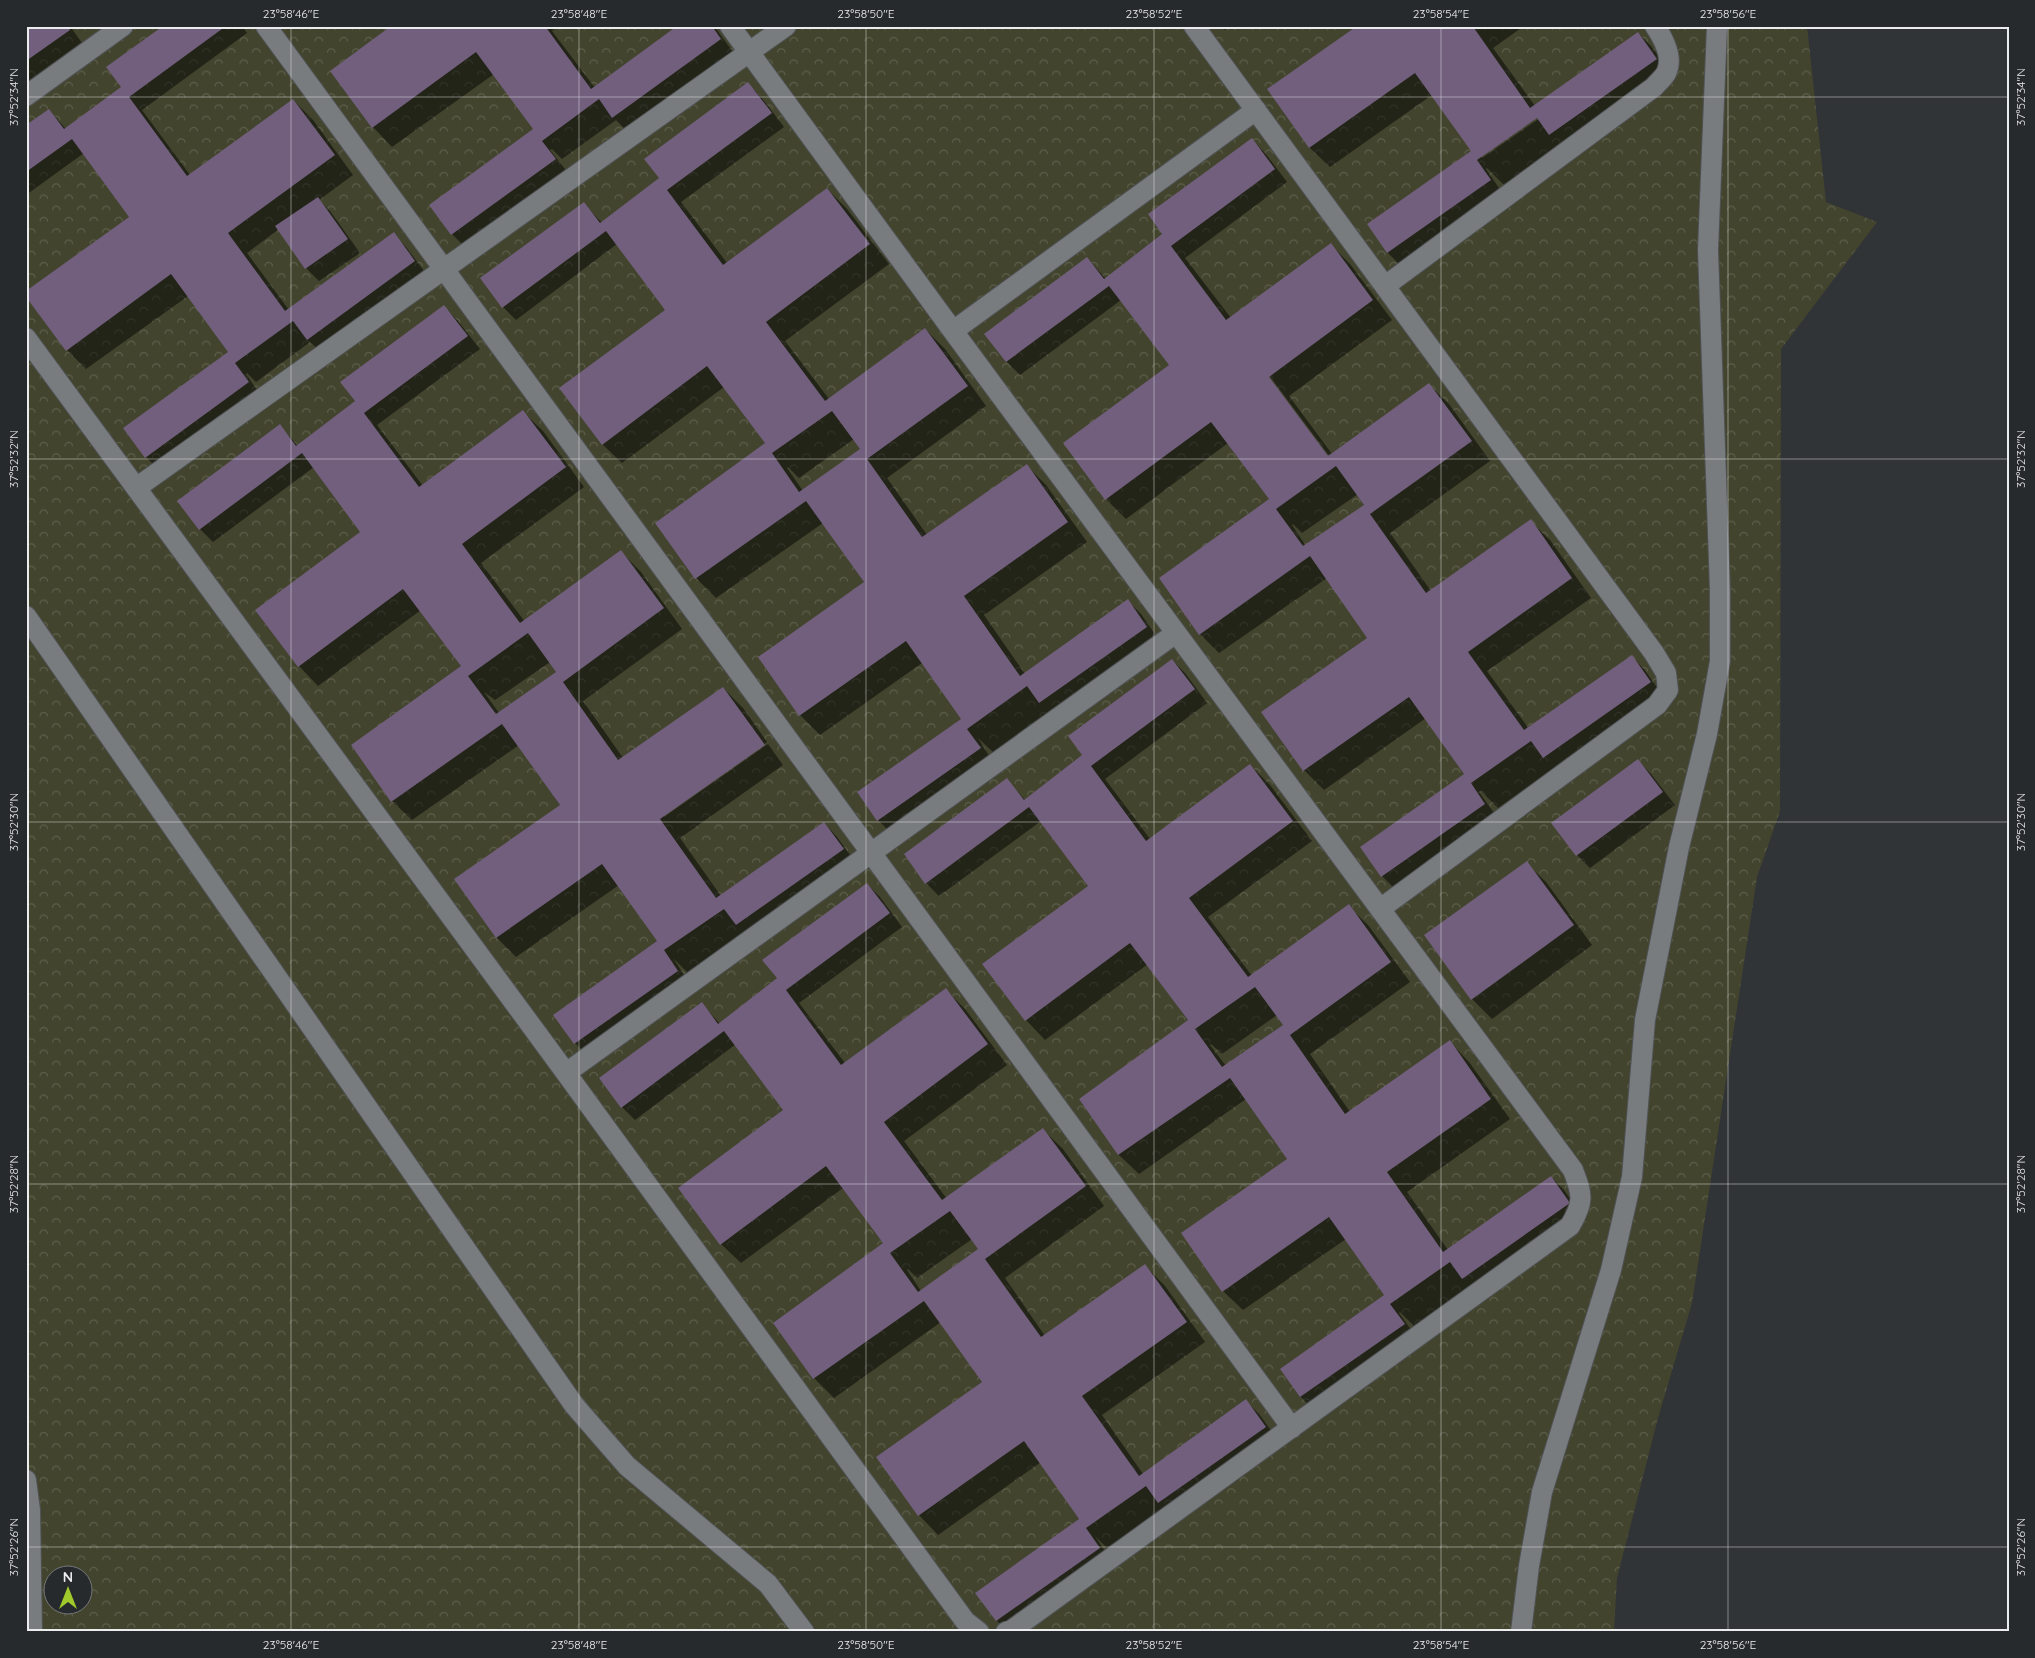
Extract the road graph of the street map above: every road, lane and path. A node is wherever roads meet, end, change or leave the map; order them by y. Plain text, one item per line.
1 (123, 26) edge
2 (266, 26) edge
3 (730, 26) edge
4 (786, 26) edge
5 (1194, 26) edge
6 (1655, 26) edge
7 (1716, 26) edge
8 (98, 33) edge
9 (750, 52) junction
10 (26, 96) edge
11 (1256, 110) junction
12 (444, 269) junction
13 (1385, 286) junction
14 (953, 331) junction
15 (26, 338) edge
16 (136, 488) junction
17 (26, 616) edge
18 (1176, 633) junction
19 (872, 853) junction
20 (1380, 909) junction
21 (566, 1073) junction
22 (1292, 1428) junction
23 (26, 1480) edge
24 (32, 1632) edge
25 (804, 1632) edge
26 (979, 1632) edge
27 (1006, 1632) edge
28 (1521, 1632) edge

1 - 8 lane
2 - 12 lane
3 - 9 lane
4 - 9 lane
5 - 11 lane
6 - 13 lane
7 - 28 lane
8 - 10 lane
9 - 12 lane
9 - 14 lane
11 - 13 lane
11 - 14 lane
12 - 16 lane
12 - 19 lane
13 - 20 lane
14 - 18 lane
15 - 16 lane
16 - 21 lane
17 - 25 lane
18 - 19 lane
18 - 20 lane
19 - 21 lane
19 - 22 lane
20 - 22 lane
21 - 26 lane
22 - 27 lane
23 - 24 lane

